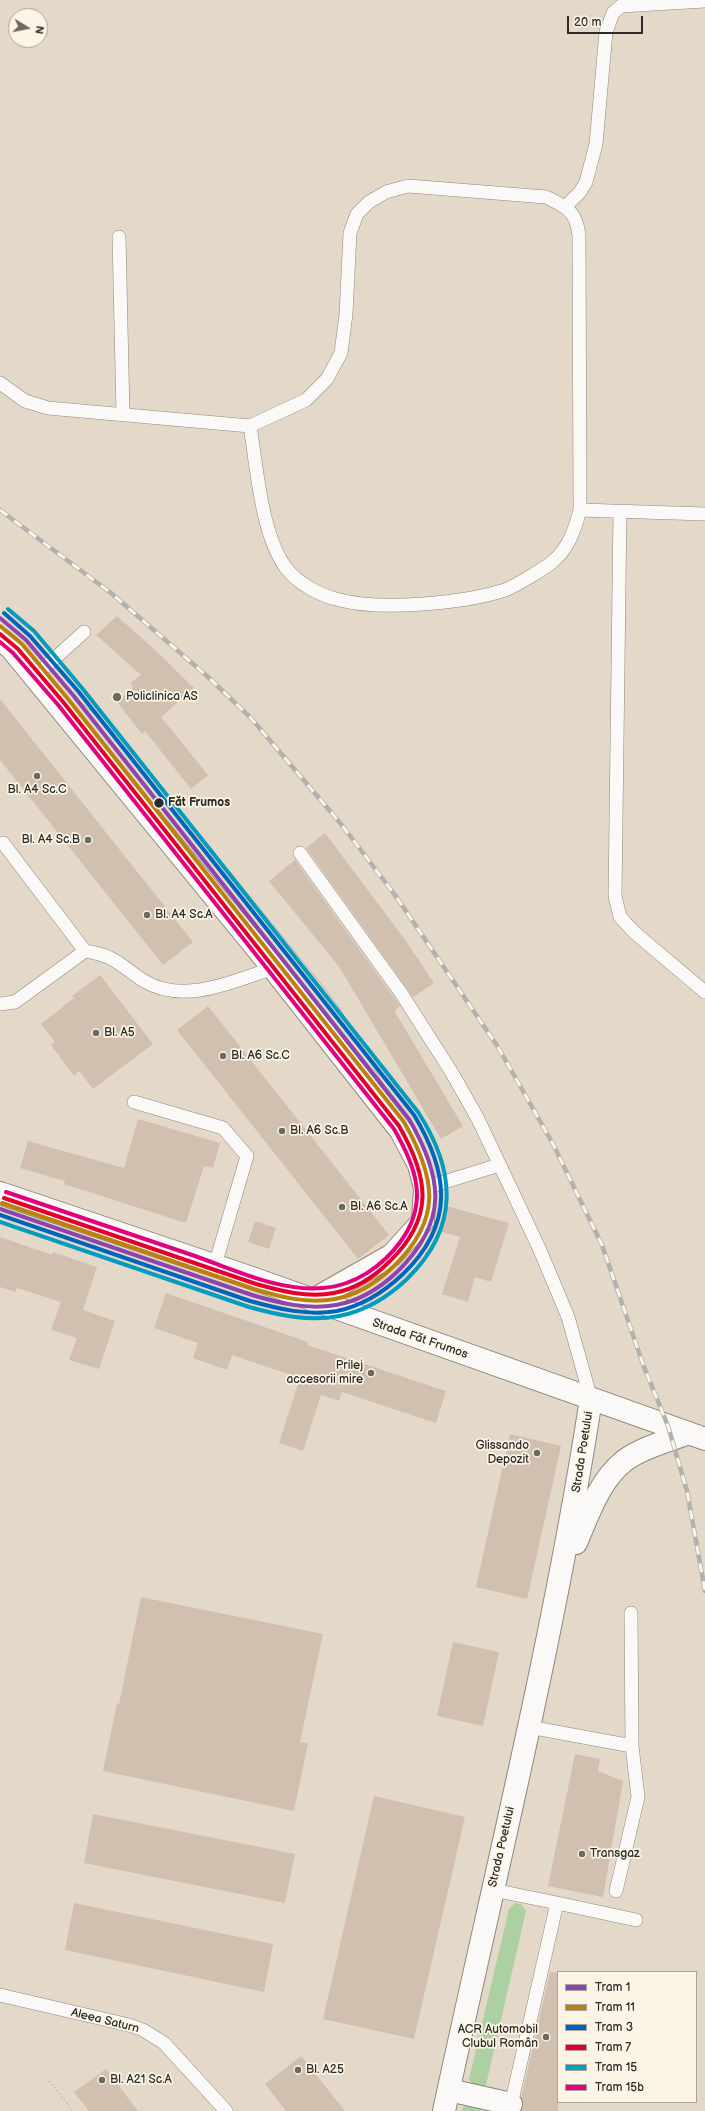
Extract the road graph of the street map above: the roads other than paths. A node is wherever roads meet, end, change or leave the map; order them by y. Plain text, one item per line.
1 (705, 1) edge
2 (566, 206) junction
3 (119, 237) dead end
4 (0, 383) edge
5 (123, 414) junction
6 (250, 426) junction
7 (580, 510) junction
8 (620, 511) junction
9 (705, 514) edge
10 (84, 632) dead end
11 (0, 639) edge
12 (34, 677) junction
13 (3, 843) dead end
14 (300, 853) dead end
15 (85, 952) junction
16 (273, 968) junction
17 (705, 992) edge
18 (0, 1004) edge
19 (134, 1102) dead end
20 (499, 1165) junction
21 (425, 1188) junction
22 (0, 1193) edge
23 (215, 1265) junction
24 (313, 1300) junction
25 (591, 1399) junction
26 (697, 1436) edge
27 (559, 1583) junction
28 (631, 1613) dead end
29 (529, 1727) junction
30 (632, 1746) junction
31 (493, 1890) junction
32 (616, 1891) dead end
33 (557, 1903) junction
34 (636, 1920) dead end
35 (0, 1995) edge
36 (449, 2090) junction
37 (510, 2107) edge
38 (226, 2111) edge
39 (444, 2111) edge

1 - 2 lane
2 - 6 lane
2 - 7 lane
3 - 5 lane
4 - 5 lane
5 - 6 lane
6 - 7 lane
7 - 8 lane
8 - 9 lane
8 - 17 lane
10 - 12 lane
11 - 12 street
12 - 16 street
13 - 15 lane
14 - 20 lane
15 - 16 lane
15 - 18 lane
16 - 21 street
19 - 23 lane
20 - 21 lane
20 - 25 lane
21 - 24 street
22 - 23 street, Strada Făt Frumos
23 - 24 street, Strada Făt Frumos
24 - 25 street, Strada Făt Frumos
25 - 26 street, Strada Poetului
25 - 27 street, Strada Poetului
26 - 27 street, Strada Poetului
27 - 29 street, Strada Poetului
28 - 30 lane
29 - 30 lane
29 - 31 street, Strada Poetului
30 - 32 lane
31 - 33 lane
31 - 36 street, Strada Poetului
33 - 34 lane
33 - 37 lane
35 - 38 lane, Aleea Saturn
36 - 37 street
36 - 39 street, Strada Poetului

